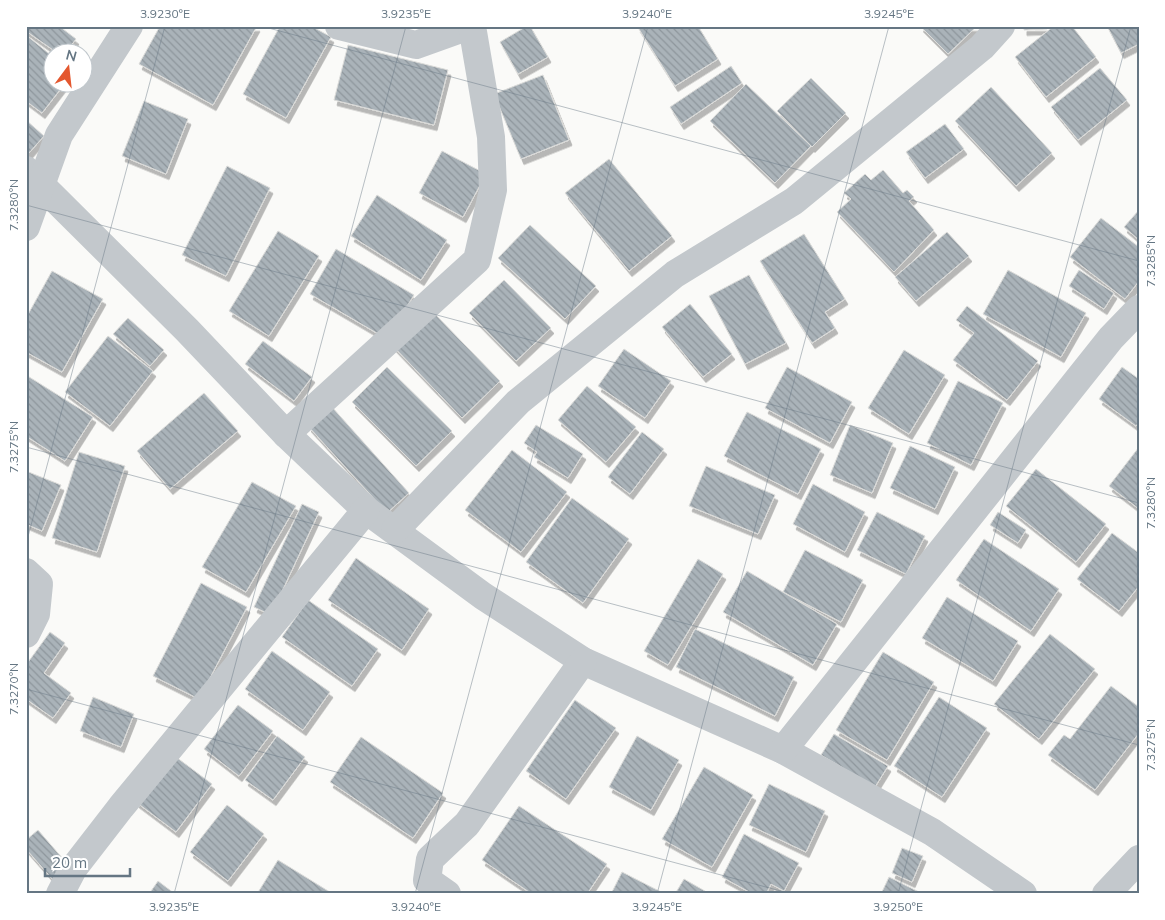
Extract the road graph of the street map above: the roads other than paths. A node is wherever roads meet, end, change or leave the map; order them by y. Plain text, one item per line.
1 (129, 26) edge
2 (339, 26) edge
3 (470, 26) edge
4 (1001, 26) edge
5 (33, 177) edge
6 (26, 227) edge
7 (1139, 309) edge
8 (286, 434) junction
9 (366, 510) junction
10 (395, 530) junction
11 (26, 572) edge
12 (26, 634) edge
13 (582, 661) junction
14 (783, 750) junction
15 (1139, 859) edge
16 (60, 894) edge
17 (447, 894) edge
18 (1023, 894) edge
19 (1106, 894) edge

1 - 5 street
2 - 3 street
3 - 8 street
4 - 10 street
5 - 6 street
5 - 8 street
7 - 14 street
8 - 9 street
9 - 10 street
9 - 16 street
10 - 13 street
11 - 12 street
13 - 14 street
13 - 17 street
14 - 18 street
15 - 19 street

